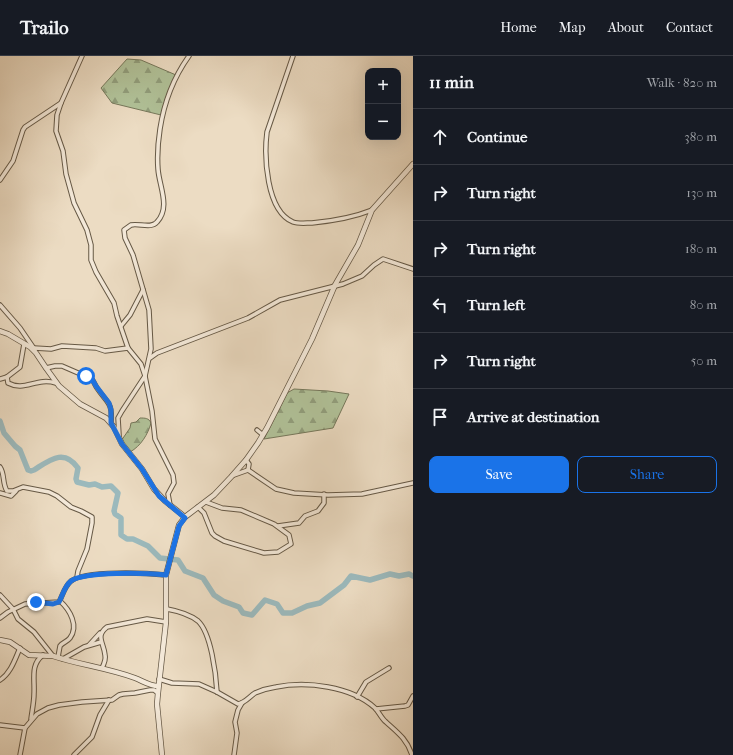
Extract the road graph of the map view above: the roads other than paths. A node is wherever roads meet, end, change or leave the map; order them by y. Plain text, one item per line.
1 (82, 56) edge
2 (189, 56) edge
3 (293, 56) edge
4 (61, 103) junction
5 (413, 164) edge
6 (0, 180) edge
7 (372, 210) junction
8 (413, 269) edge
9 (335, 286) junction
10 (143, 289) junction
11 (0, 305) edge
12 (121, 326) junction
13 (0, 332) edge
14 (24, 344) junction
15 (34, 348) junction
16 (128, 348) junction
17 (36, 353) junction
18 (150, 358) junction
19 (46, 368) junction
20 (145, 376) junction
21 (7, 378) junction
22 (0, 379) edge
23 (56, 383) junction
24 (111, 423) junction
25 (257, 430) dead end
26 (263, 435) junction
27 (119, 438) junction
28 (246, 460) junction
29 (0, 467) edge
30 (248, 470) junction
31 (234, 475) junction
32 (413, 483) edge
33 (16, 490) junction
34 (0, 493) edge
35 (324, 494) junction
36 (206, 502) junction
37 (170, 505) junction
38 (198, 507) junction
39 (185, 518) junction
40 (278, 526) junction
41 (166, 575) junction
42 (78, 577) junction
43 (0, 595) edge
44 (60, 601) junction
45 (13, 609) junction
46 (167, 609) junction
47 (0, 618) edge
48 (166, 622) junction
49 (101, 633) junction
50 (0, 640) edge
51 (101, 642) junction
52 (89, 645) junction
53 (20, 648) junction
54 (44, 655) junction
55 (58, 657) junction
56 (102, 668) junction
57 (389, 668) dead end
58 (159, 679) junction
59 (0, 680) edge
60 (158, 686) junction
61 (158, 692) junction
62 (217, 692) junction
63 (413, 696) edge
64 (357, 697) junction
65 (109, 700) junction
66 (242, 704) junction
67 (376, 709) junction
68 (31, 720) junction
69 (0, 725) edge
70 (25, 728) junction
71 (20, 755) edge
72 (74, 755) edge
73 (162, 755) edge
74 (234, 755) edge
75 (412, 755) edge

1 - 4 street
2 - 10 street
3 - 7 street
4 - 6 street
4 - 12 street
5 - 7 street
7 - 9 street
8 - 9 street
9 - 18 street
9 - 26 street
10 - 12 street
10 - 18 street
11 - 15 street
12 - 16 street
13 - 14 street
14 - 17 street
14 - 21 street
15 - 16 street
15 - 17 street
16 - 20 street
17 - 19 street
18 - 20 street
19 - 23 street
19 - 24 street
20 - 27 street
20 - 37 street
21 - 22 street
21 - 23 street
23 - 24 street
24 - 27 street
25 - 26 street
26 - 28 street
27 - 37 street
28 - 30 street
28 - 31 street
29 - 33 street
30 - 31 street
30 - 35 street
31 - 36 street
32 - 35 street
33 - 34 street
33 - 42 street
35 - 40 street
36 - 38 street
36 - 40 street
37 - 39 street
38 - 39 street
38 - 40 street
39 - 41 street
41 - 42 street
41 - 46 street
42 - 44 street
43 - 45 street
44 - 45 street
44 - 55 street
45 - 47 street
45 - 55 street
46 - 48 street
46 - 62 street
48 - 49 street
48 - 58 street
49 - 51 street
49 - 52 street
50 - 53 street
51 - 52 street
51 - 56 street
52 - 55 street
53 - 54 street
53 - 59 street
54 - 55 street
54 - 68 street
55 - 56 street
56 - 60 street
57 - 64 street
58 - 60 street
58 - 62 street
60 - 61 street
61 - 65 street
61 - 73 street
62 - 66 street
63 - 67 street
64 - 66 street
64 - 67 street
65 - 68 street
65 - 72 street
66 - 74 street
67 - 75 street
68 - 70 street
69 - 70 street
70 - 71 street

